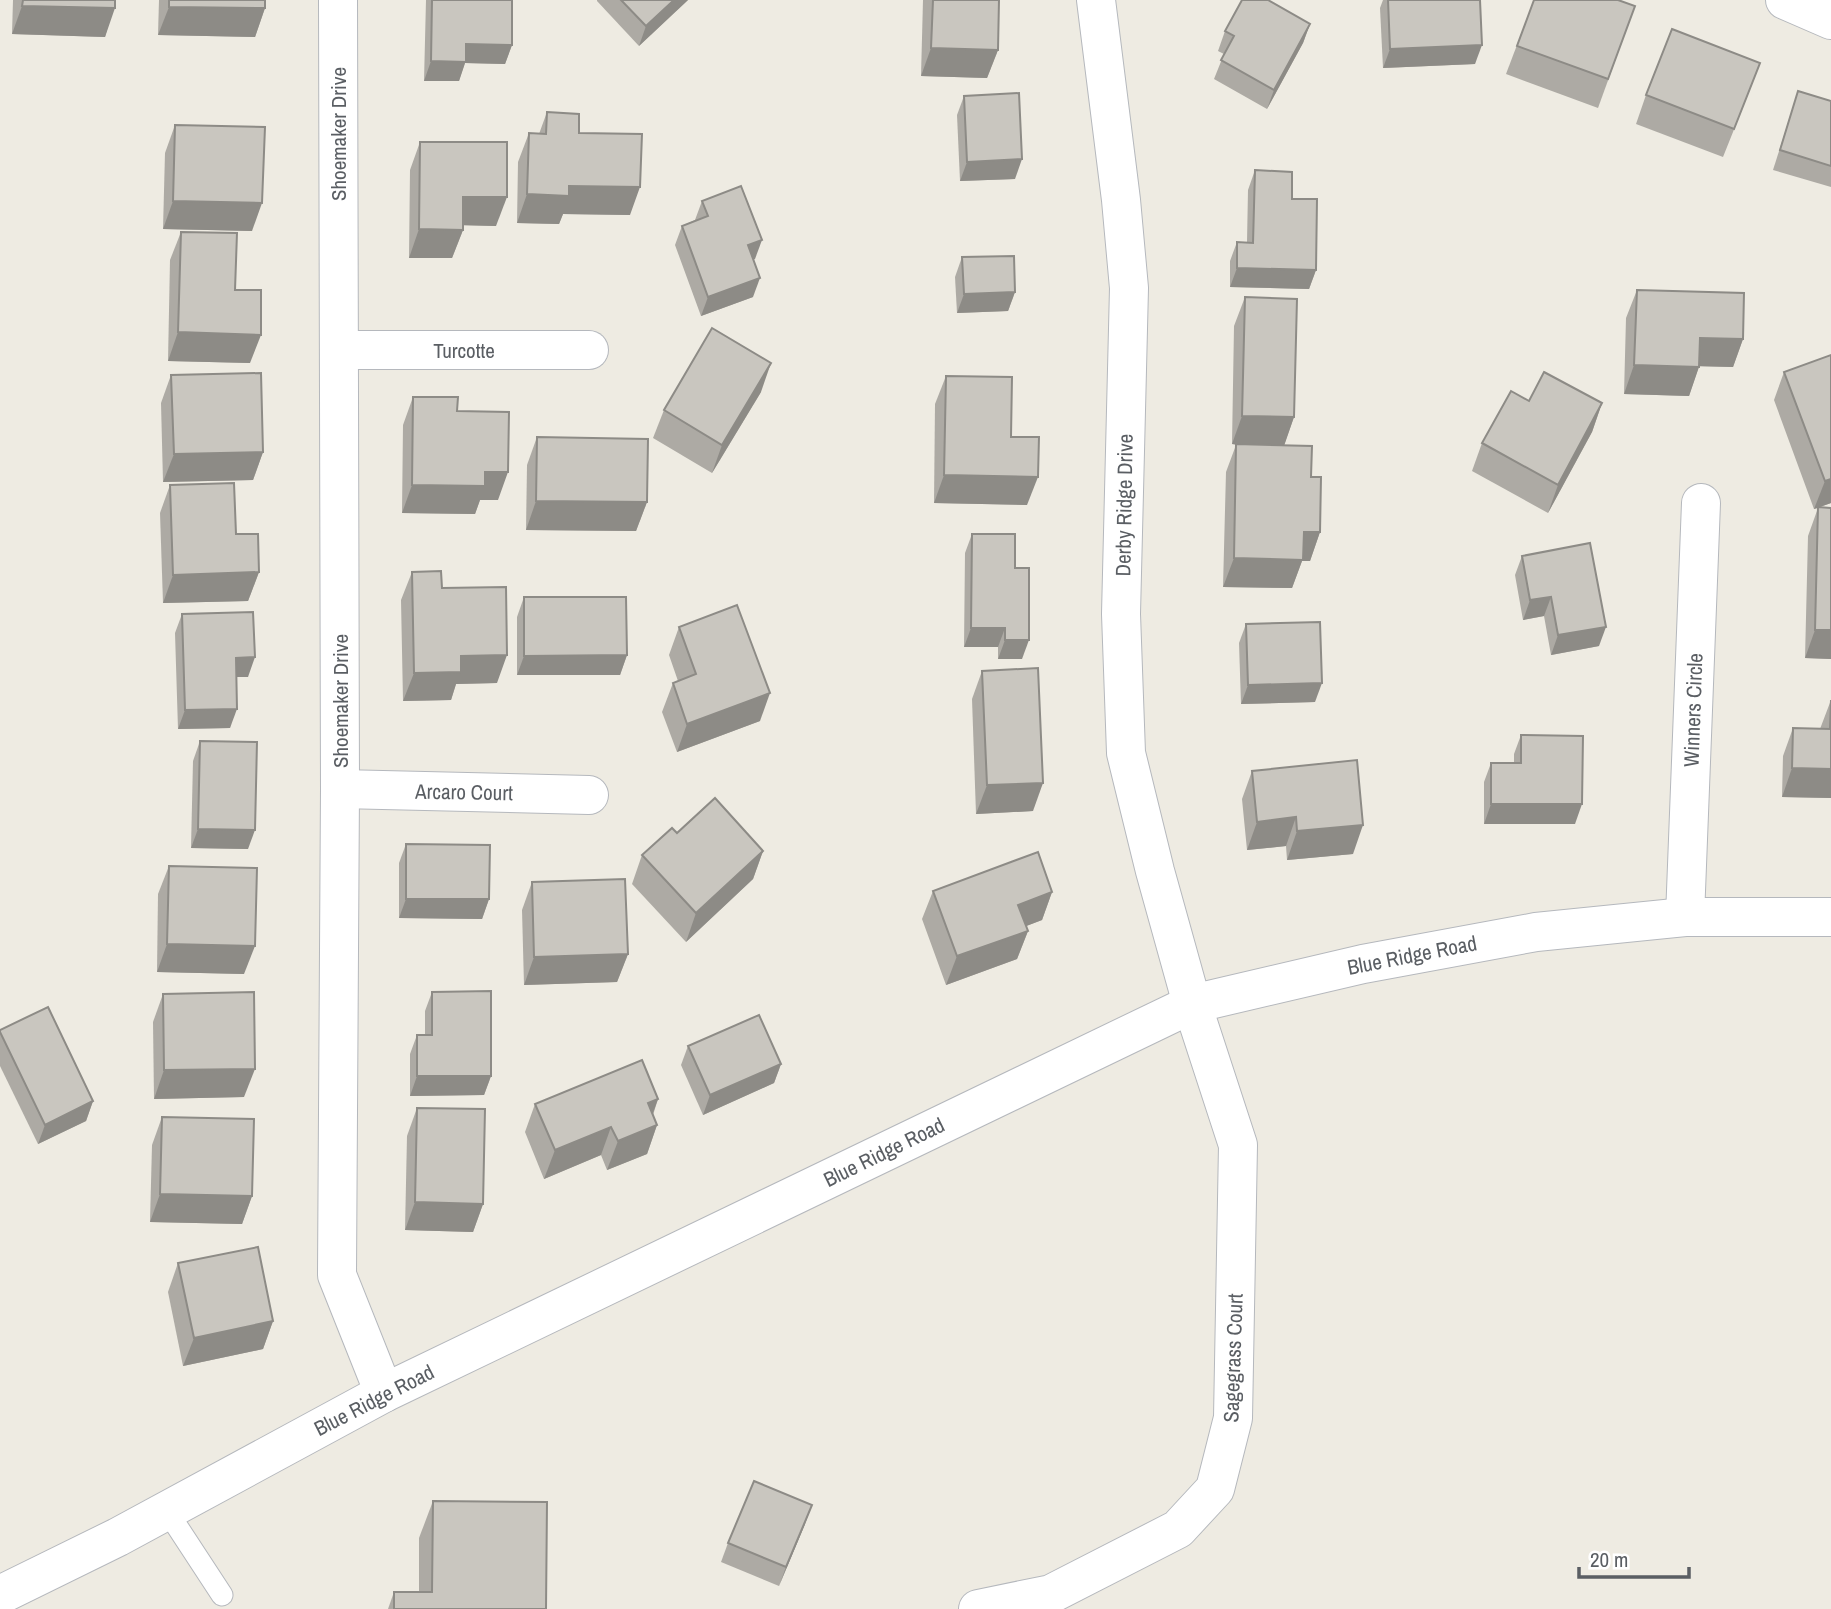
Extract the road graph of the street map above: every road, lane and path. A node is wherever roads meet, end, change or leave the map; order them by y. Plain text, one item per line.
1 (338, 0) edge
2 (1096, 0) edge
3 (1785, 0) edge
4 (1831, 20) edge
5 (339, 350) junction
6 (589, 350) dead end
7 (1702, 503) dead end
8 (340, 789) junction
9 (589, 795) dead end
10 (1685, 917) junction
11 (1831, 917) edge
12 (1192, 1004) junction
13 (384, 1393) junction
14 (167, 1511) junction
15 (0, 1595) edge
16 (222, 1595) dead end
17 (978, 1609) edge

1 - 5 street, Shoemaker Drive
2 - 12 street, Derby Ridge Drive
3 - 4 street
5 - 6 street, Turcotte
5 - 8 street, Shoemaker Drive
7 - 10 street, Winners Circle
8 - 9 street, Arcaro Court
8 - 13 street, Shoemaker Drive
10 - 11 street, Blue Ridge Road
10 - 12 street, Blue Ridge Road
12 - 13 street, Blue Ridge Road
12 - 17 street, Sagegrass Court
13 - 14 street, Blue Ridge Road
14 - 15 street, Blue Ridge Road
14 - 16 lane

